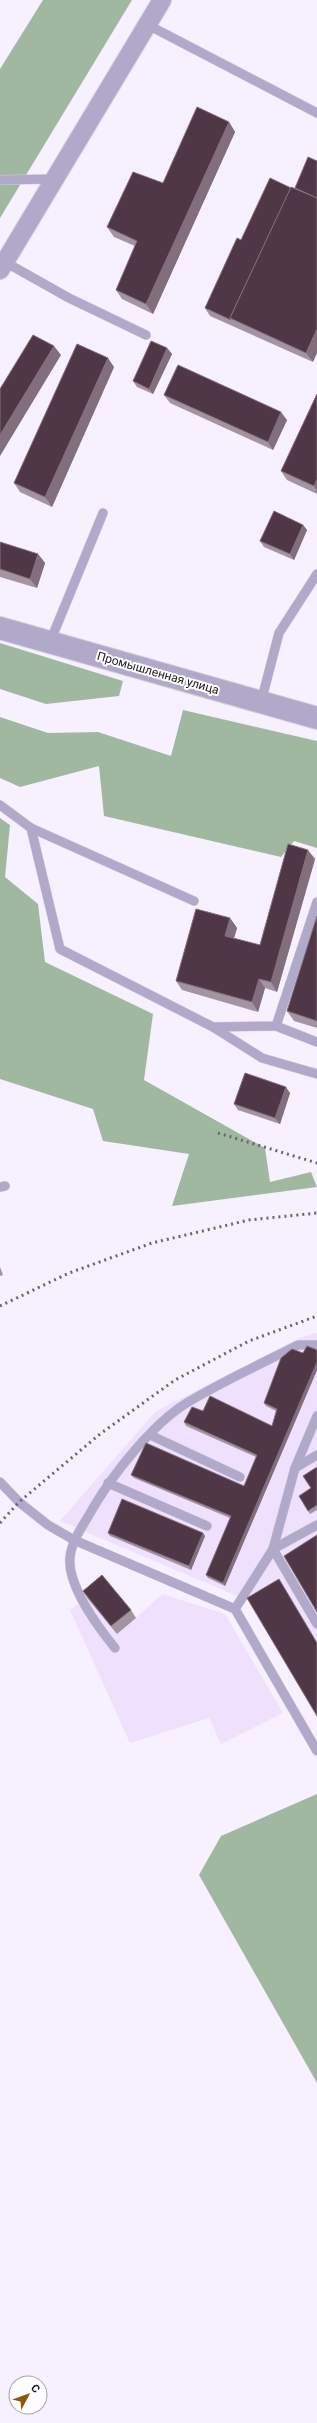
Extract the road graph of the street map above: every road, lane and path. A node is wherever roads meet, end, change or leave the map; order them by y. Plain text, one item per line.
1 (162, 0) edge
2 (148, 25) junction
3 (317, 114) edge
4 (0, 180) edge
5 (54, 180) junction
6 (2, 266) edge
7 (146, 335) dead end
8 (103, 513) dead end
9 (317, 574) edge
10 (0, 628) edge
11 (50, 642) junction
12 (261, 702) junction
13 (317, 718) edge
14 (0, 805) edge
15 (30, 828) junction
16 (194, 901) dead end
17 (317, 902) edge
18 (276, 1026) junction
19 (213, 1027) junction
20 (317, 1042) edge
21 (317, 1074) edge
22 (317, 1345) edge
23 (317, 1416) edge
24 (150, 1435) junction
25 (317, 1455) edge
26 (295, 1468) junction
27 (240, 1477) dead end
28 (0, 1482) edge
29 (108, 1483) junction
30 (317, 1525) edge
31 (207, 1526) dead end
32 (74, 1540) junction
33 (273, 1549) junction
34 (235, 1609) junction
35 (317, 1624) edge
36 (115, 1648) dead end
37 (317, 1751) edge

1 - 2 street
2 - 3 lane
2 - 5 street
4 - 5 lane
5 - 6 street
6 - 7 lane
8 - 11 lane
9 - 12 lane
10 - 11 street, Промышленная улица
11 - 12 street, Промышленная улица
12 - 13 street, Промышленная улица
14 - 15 lane
15 - 16 lane
15 - 19 lane
17 - 18 lane
18 - 19 lane
18 - 20 lane
19 - 21 lane
22 - 24 lane
23 - 26 lane
24 - 27 lane
24 - 29 lane
25 - 26 lane
26 - 33 lane
28 - 32 lane
29 - 31 lane
29 - 32 lane
30 - 33 lane
32 - 34 lane
32 - 36 lane
33 - 34 lane
33 - 35 lane
34 - 37 lane

